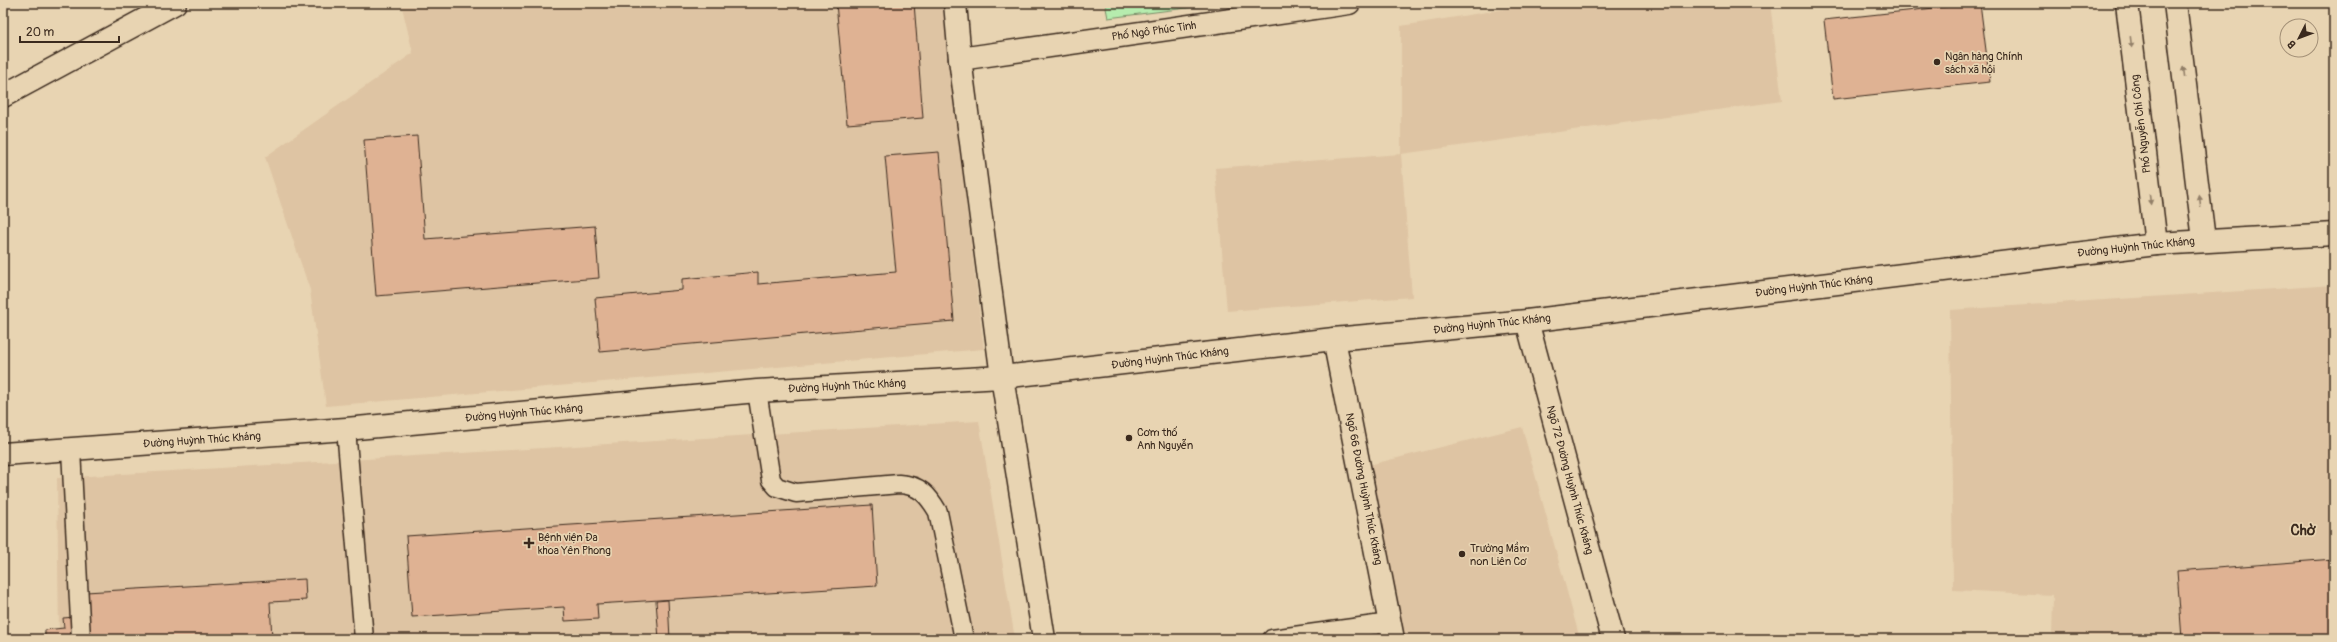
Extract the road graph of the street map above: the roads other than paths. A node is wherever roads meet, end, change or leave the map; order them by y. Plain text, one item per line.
1 (175, 3) edge
2 (955, 3) edge
3 (1349, 3) edge
4 (2126, 3) edge
5 (2175, 3) edge
6 (960, 60) junction
7 (3, 96) edge
8 (2334, 234) edge
9 (2204, 240) junction
10 (2156, 244) junction
11 (1526, 321) junction
12 (1334, 339) junction
13 (1002, 377) junction
14 (757, 392) junction
15 (346, 429) junction
16 (71, 450) junction
17 (3, 454) edge
18 (1392, 631) edge
19 (81, 639) edge
20 (364, 639) edge
21 (964, 639) edge
22 (1044, 639) edge
23 (1272, 639) edge
24 (1613, 639) edge

1 - 7 main road
2 - 6 main road
3 - 6 main road, Phố Ngô Phúc Tinh
4 -> 10 main road, Phố Nguyễn Chí Công
9 -> 5 main road
6 - 13 main road
8 - 9 main road, Đường Huỳnh Thúc Kháng
9 - 10 main road, Đường Huỳnh Thúc Kháng
10 - 11 main road, Đường Huỳnh Thúc Kháng
11 - 12 main road, Đường Huỳnh Thúc Kháng
11 - 24 main road, Ngõ 72 Đường Huỳnh Thúc Kháng
12 - 13 main road, Đường Huỳnh Thúc Kháng
12 - 18 main road, Ngõ 66 Đường Huỳnh Thúc Kháng
13 - 14 main road, Đường Huỳnh Thúc Kháng
13 - 22 main road
14 - 15 main road, Đường Huỳnh Thúc Kháng
14 - 21 lane
15 - 16 main road, Đường Huỳnh Thúc Kháng
15 - 20 lane
16 - 17 main road, Đường Huỳnh Thúc Kháng
16 - 19 lane
18 - 23 lane

